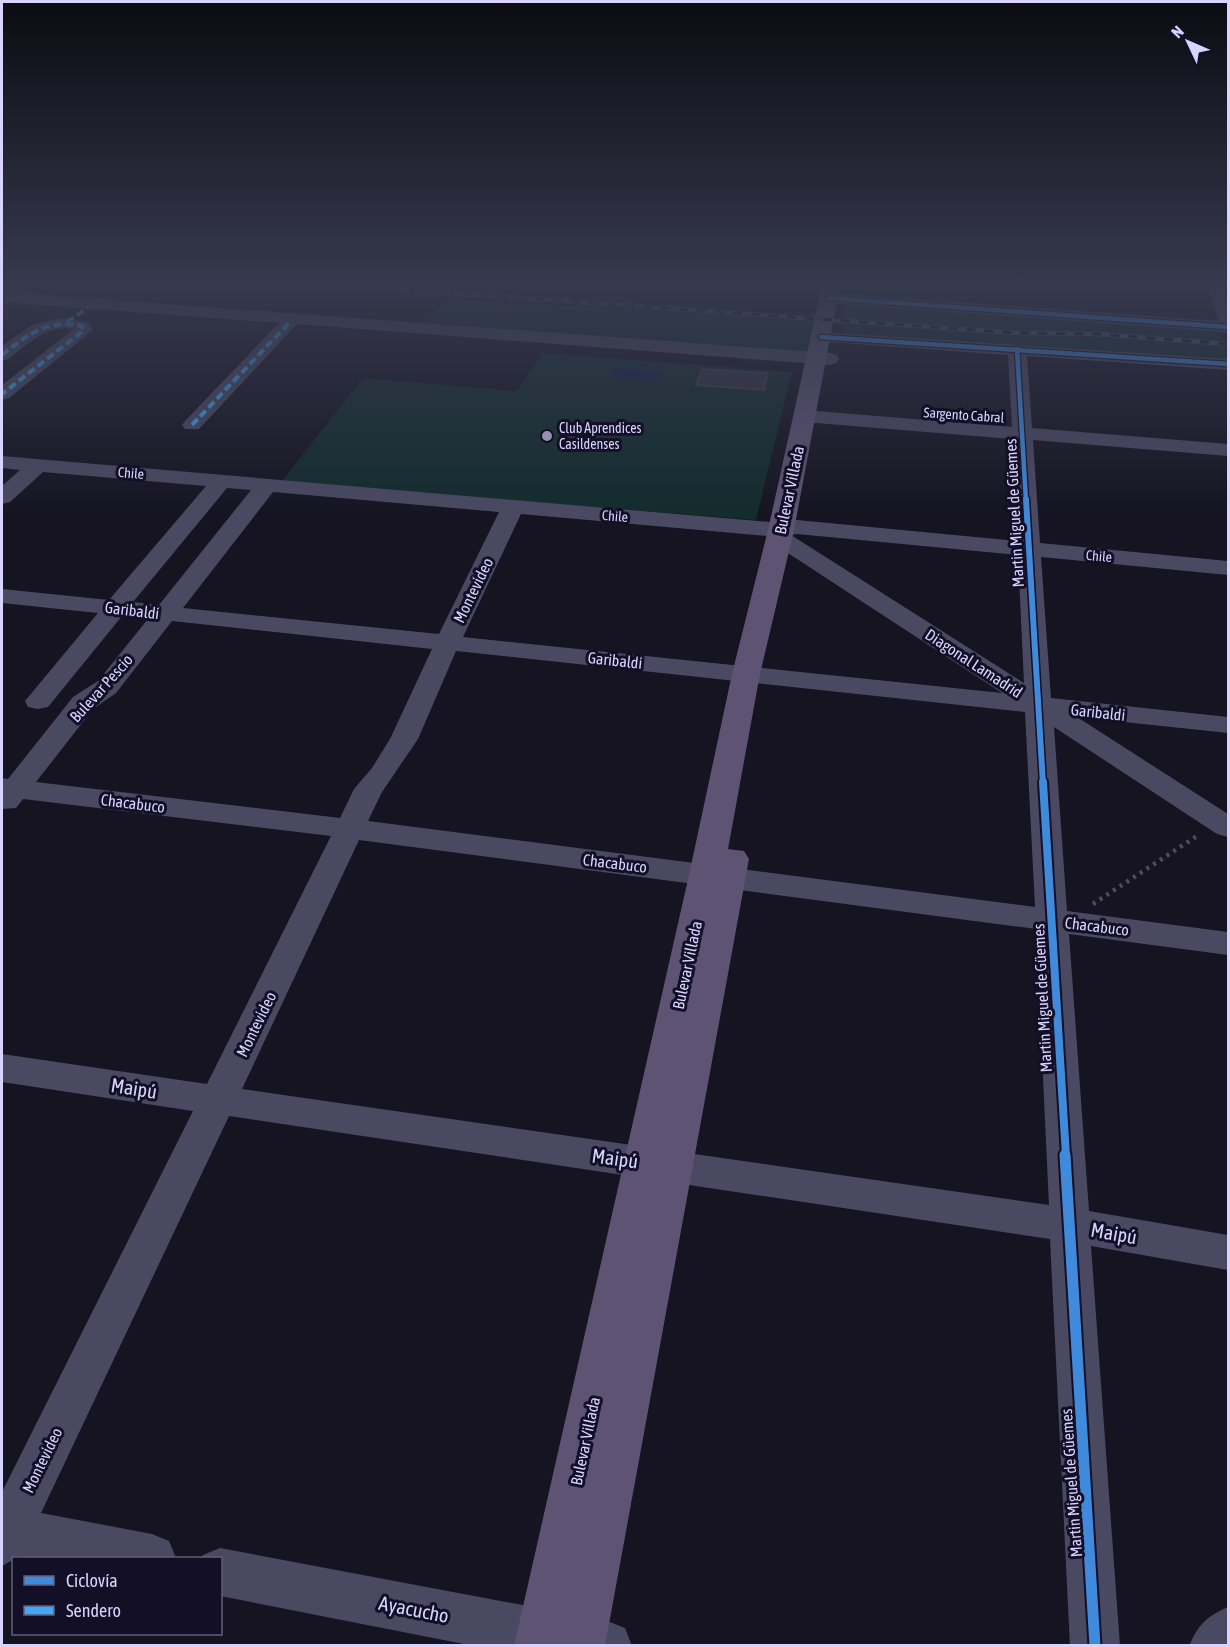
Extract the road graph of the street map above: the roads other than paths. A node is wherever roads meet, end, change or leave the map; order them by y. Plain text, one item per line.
1 (43, 362) edge
2 (252, 362) edge
3 (822, 362) edge
4 (1018, 362) edge
5 (1198, 362) edge
6 (1228, 364) edge
7 (2, 394) edge
8 (811, 417) junction
9 (192, 425) dead end
10 (1023, 434) junction
11 (1228, 450) edge
12 (2, 462) edge
13 (38, 465) junction
14 (222, 481) junction
15 (267, 485) junction
16 (2, 497) edge
17 (513, 507) junction
18 (788, 535) junction
19 (1030, 549) junction
20 (1228, 568) edge
21 (2, 596) edge
22 (116, 608) junction
23 (164, 614) junction
24 (447, 643) junction
25 (757, 675) junction
26 (38, 701) dead end
27 (1039, 705) junction
28 (1228, 725) edge
29 (7, 794) edge
30 (1224, 824) edge
31 (351, 829) junction
32 (717, 876) junction
33 (1060, 921) junction
34 (1228, 943) edge
35 (2, 1068) edge
36 (219, 1101) junction
37 (658, 1164) junction
38 (1068, 1225) junction
39 (1228, 1252) edge
40 (4, 1534) edge
41 (146, 1557) edge
42 (222, 1572) edge
43 (1228, 1632) edge
44 (569, 1642) edge
45 (1095, 1646) edge
46 (1214, 1646) edge

1 - 7 street
2 - 9 street
3 - 8 main road, Bulevar Villada
4 - 10 street, Martin Miguel de Güemes
5 - 6 street
8 - 10 street, Sargento Cabral
8 - 18 main road, Bulevar Villada
10 - 11 street, Sargento Cabral
10 - 19 street, Martin Miguel de Güemes
12 - 13 street, Chile
13 - 14 street, Chile
13 - 16 street
14 - 15 street, Chile
14 - 22 street
15 - 17 street, Chile
15 - 23 street, Bulevar Pescio
17 - 18 street, Chile
17 - 24 street, Montevideo
18 - 19 street, Chile
18 - 25 main road, Bulevar Villada
18 - 27 street, Diagonal Lamadrid
19 - 20 street, Chile
19 - 27 street, Martin Miguel de Güemes
21 - 22 street, Garibaldi
22 - 23 street, Garibaldi
22 - 26 street
23 - 24 street, Garibaldi
23 - 29 street, Bulevar Pescio
24 - 25 street, Garibaldi
24 - 31 street, Montevideo
25 - 27 street, Garibaldi
25 - 32 main road, Bulevar Villada
27 - 28 street, Garibaldi
27 - 30 street, Diagonal Lamadrid
27 - 33 street, Martin Miguel de Güemes
29 - 31 street, Chacabuco
31 - 32 street, Chacabuco
31 - 36 street, Montevideo
32 - 33 street, Chacabuco
32 - 37 main road, Bulevar Villada
33 - 34 street, Chacabuco
33 - 38 street, Martin Miguel de Güemes
35 - 36 street, Maipú
36 - 37 street, Maipú
36 - 40 street, Montevideo
37 - 38 street, Maipú
37 - 44 main road, Bulevar Villada
38 - 39 street, Maipú
38 - 45 street, Martin Miguel de Güemes
40 - 41 street
42 - 44 street, Ayacucho
43 - 46 street

